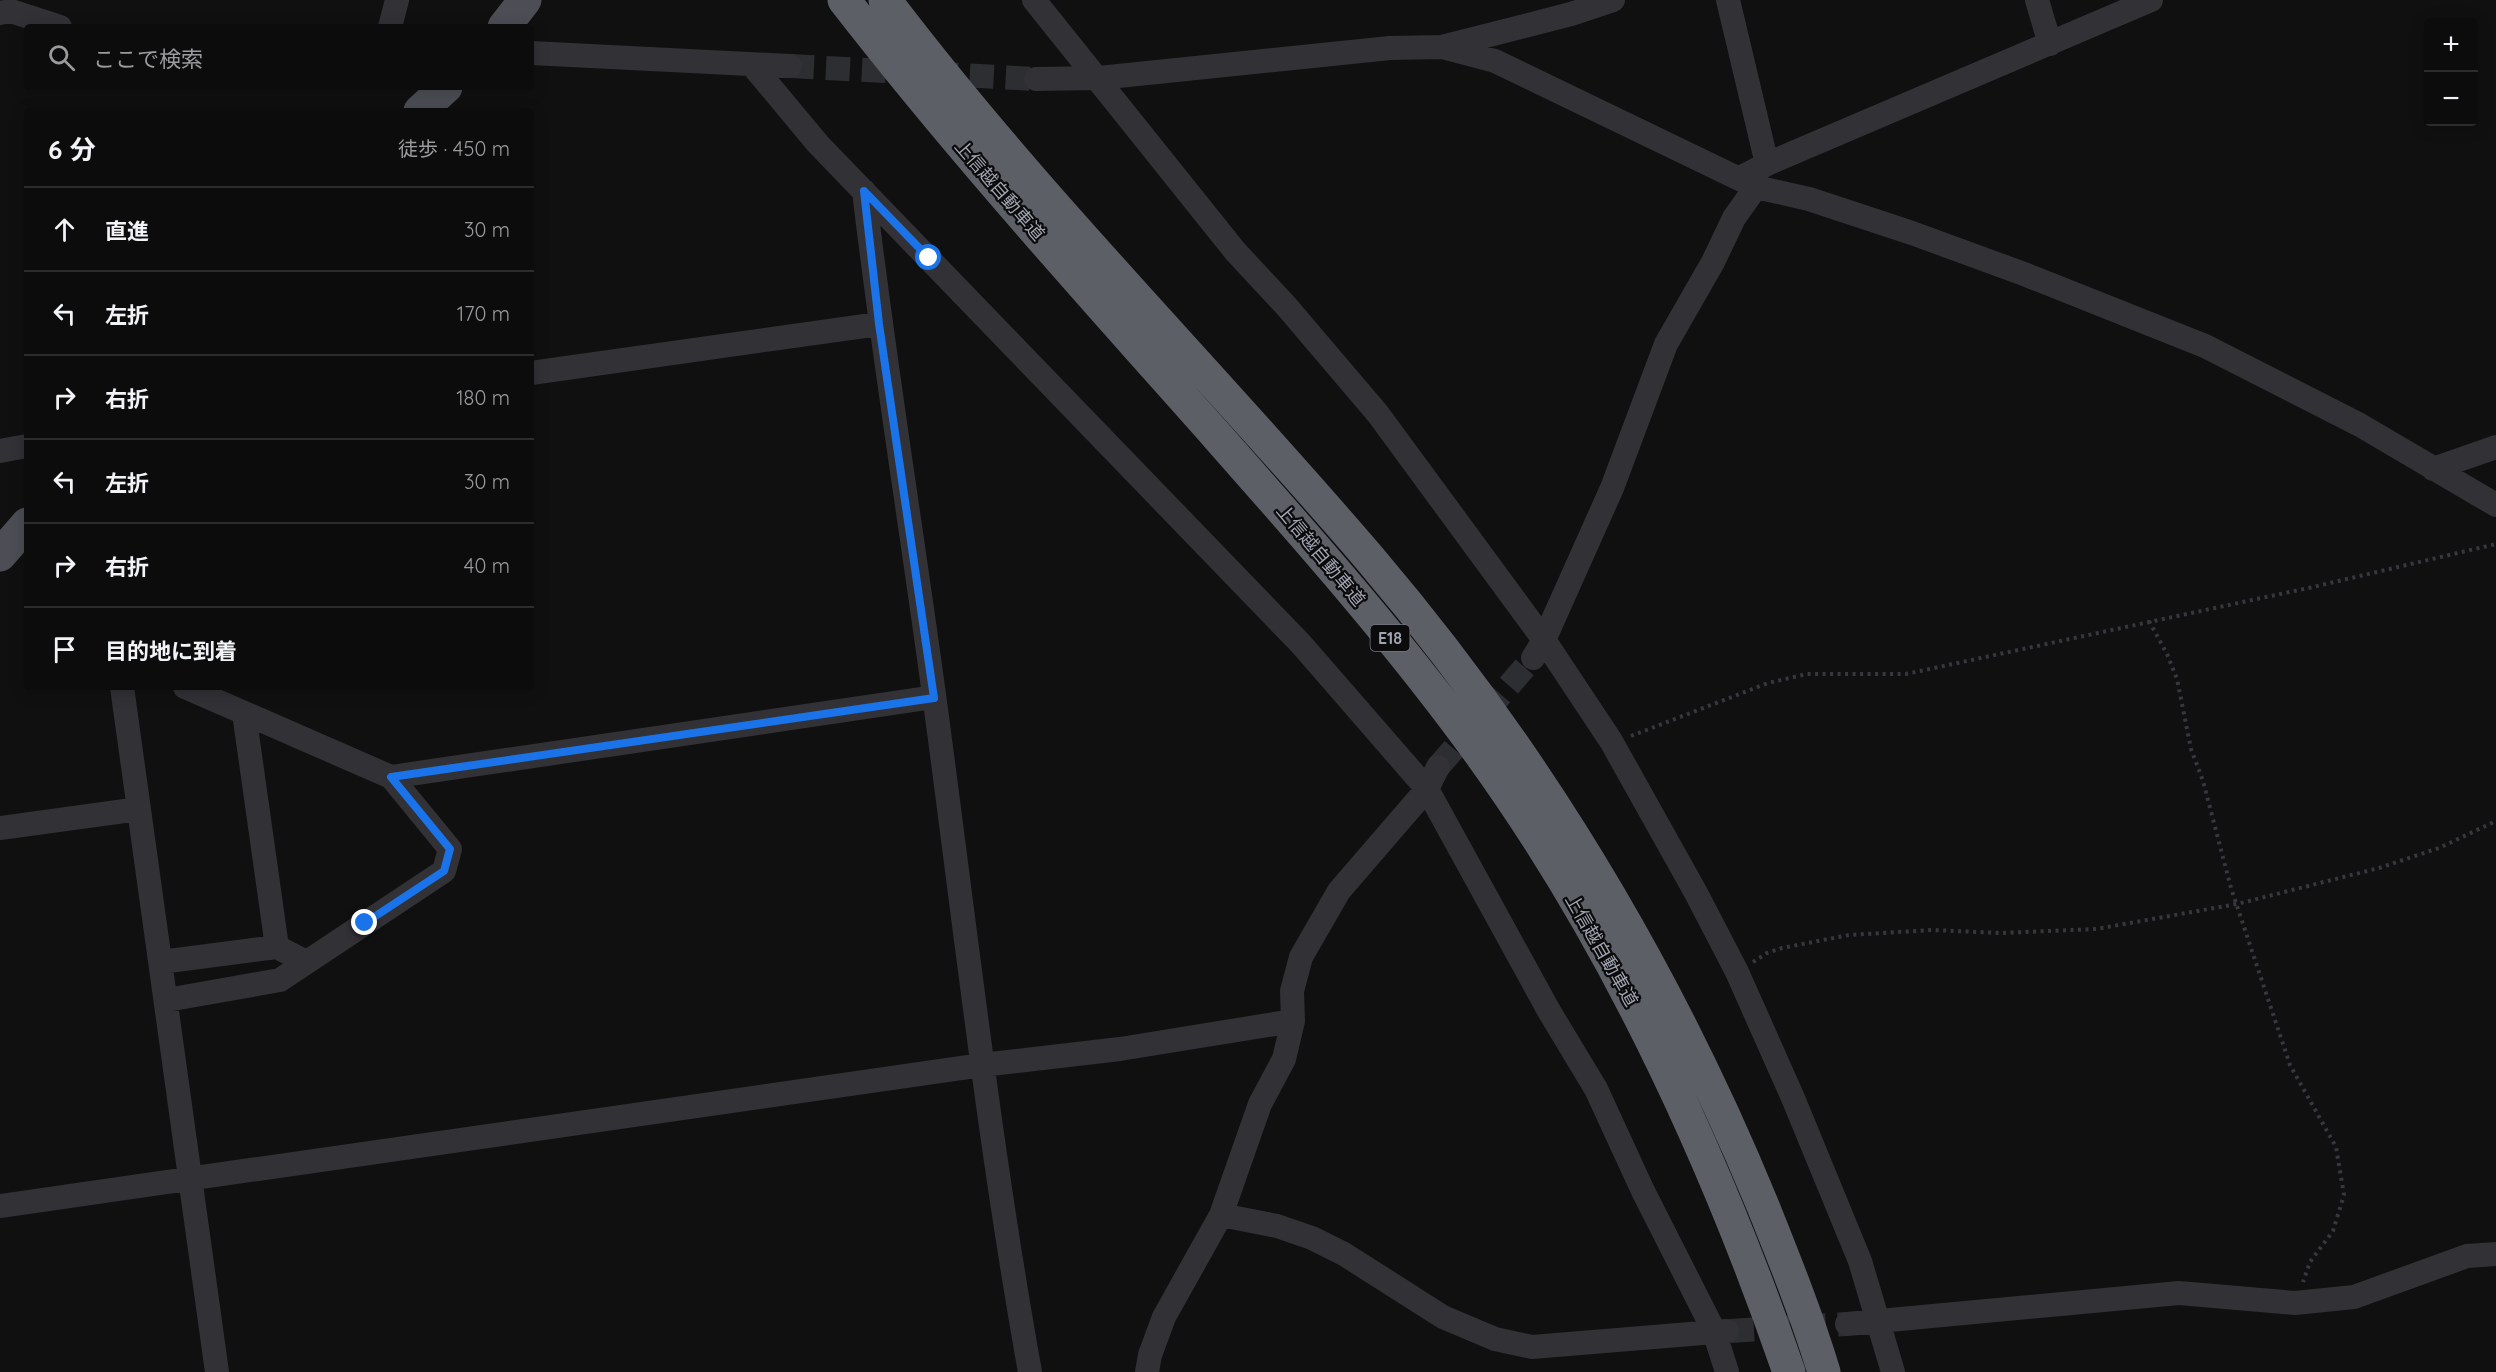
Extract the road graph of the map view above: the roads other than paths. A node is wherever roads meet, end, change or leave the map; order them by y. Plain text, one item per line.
1 (397, 0) edge
2 (525, 0) edge
3 (844, 0) edge
4 (885, 0) edge
5 (1034, 0) edge
6 (1613, 0) edge
7 (1728, 0) edge
8 (2037, 0) edge
9 (2151, 0) edge
10 (5, 8) edge
11 (51, 24) edge
12 (391, 24) edge
13 (506, 24) edge
14 (2050, 44) junction
15 (1442, 47) junction
16 (534, 53) edge
17 (753, 66) junction
18 (790, 66) tunnel mouth
19 (1099, 78) junction
20 (1036, 79) tunnel mouth
21 (443, 90) edge
22 (423, 108) edge
23 (1767, 164) junction
24 (1748, 183) junction
25 (864, 191) junction
26 (879, 324) junction
27 (534, 373) edge
28 (24, 447) edge
29 (2496, 447) edge
30 (0, 451) edge
31 (2433, 469) junction
32 (2496, 505) edge
33 (24, 527) edge
34 (0, 555) edge
35 (1539, 649) junction
36 (122, 690) edge
37 (192, 690) edge
38 (934, 698) junction
39 (244, 713) junction
40 (391, 777) junction
41 (1432, 778) junction
42 (139, 809) junction
43 (0, 828) edge
44 (277, 947) junction
45 (306, 962) junction
46 (161, 963) junction
47 (167, 1000) junction
48 (1293, 1021) junction
49 (982, 1065) junction
50 (190, 1178) junction
51 (0, 1206) edge
52 (1221, 1215) junction
53 (2496, 1254) edge
54 (1879, 1322) junction
55 (1847, 1324) tunnel mouth
56 (1722, 1331) junction
57 (217, 1372) edge
58 (1030, 1372) edge
59 (1147, 1372) edge
60 (1727, 1372) edge
61 (1789, 1372) edge
62 (1824, 1372) edge
63 (1893, 1372) edge

1 - 12 street
2 - 13 main road
3 - 61 highway, 上信越自動車道 / E18
4 - 62 highway, 上信越自動車道 / E18
5 - 19 street
6 - 15 street
7 - 23 street
8 - 14 street
9 - 14 street
10 - 11 street
14 - 23 street
15 - 19 street
15 - 24 street
16 - 17 street
17 - 18 street
17 - 25 street
19 - 20 street
19 - 35 street
21 - 22 main road
23 - 24 street
24 - 31 street
24 - 35 street
25 - 26 street
25 - 41 street
26 - 27 street
26 - 38 street
28 - 30 street
29 - 31 street
31 - 32 street
33 - 34 main road
35 - 54 street
36 - 42 street
37 - 39 street
38 - 40 street
38 - 49 street
39 - 40 street
39 - 44 street
40 - 45 street
41 - 48 street
41 - 56 street
42 - 43 street
42 - 46 street
44 - 45 street
44 - 46 street
45 - 47 street
46 - 47 street
47 - 50 street
48 - 49 street
48 - 52 street
49 - 50 street
49 - 58 street
50 - 51 street
50 - 57 street
52 - 56 street
52 - 59 street
53 - 54 street
54 - 55 street
54 - 63 street
56 - 60 street

